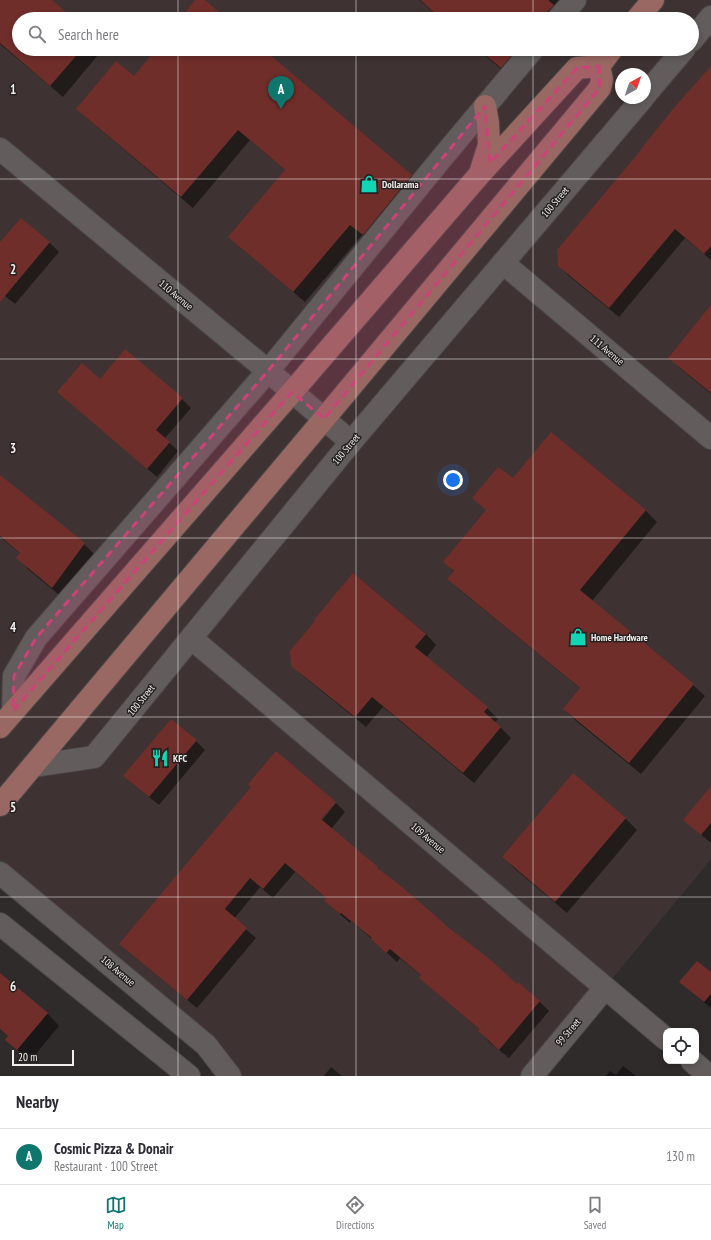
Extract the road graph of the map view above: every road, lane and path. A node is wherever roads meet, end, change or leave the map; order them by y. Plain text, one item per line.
1 (574, 0) edge
2 (653, 0) edge
3 (564, 12) edge
4 (643, 12) edge
5 (711, 17) edge
6 (699, 32) edge
7 (527, 56) edge
8 (606, 56) edge
9 (678, 56) edge
10 (598, 66) junction
11 (651, 88) edge
12 (638, 104) edge
13 (485, 106) junction
14 (0, 149) edge
15 (480, 174) junction
16 (503, 263) junction
17 (268, 372) junction
18 (292, 392) junction
19 (324, 419) junction
20 (711, 438) edge
21 (351, 442) junction
22 (191, 638) junction
23 (7, 719) edge
24 (33, 766) junction
25 (0, 805) edge
26 (0, 873) edge
27 (0, 924) edge
28 (605, 988) junction
29 (663, 1036) edge
30 (695, 1064) edge
31 (189, 1076) edge
32 (230, 1076) edge
33 (532, 1076) edge
34 (709, 1076) edge

1 - 3 street
2 - 4 main road
5 - 6 street
7 - 13 street
8 - 10 main road
9 - 11 street
10 - 15 main road
10 - 19 main road
12 - 16 street, 100 Street
13 - 15 main road
13 - 17 street
14 - 17 street, 110 Avenue
15 - 18 main road
16 - 20 street, 111 Avenue
16 - 21 street, 100 Street
17 - 18 street, 110 Avenue
17 - 23 street
18 - 19 street, 110 Avenue
18 - 23 main road
19 - 21 street, 110 Avenue
19 - 24 main road
21 - 22 street, 100 Street
22 - 24 street, 100 Street
22 - 28 street, 109 Avenue
24 - 25 main road
26 - 32 street, 108 Avenue
27 - 31 street
28 - 29 street, 109 Avenue
28 - 33 street, 99 Street
30 - 34 street

